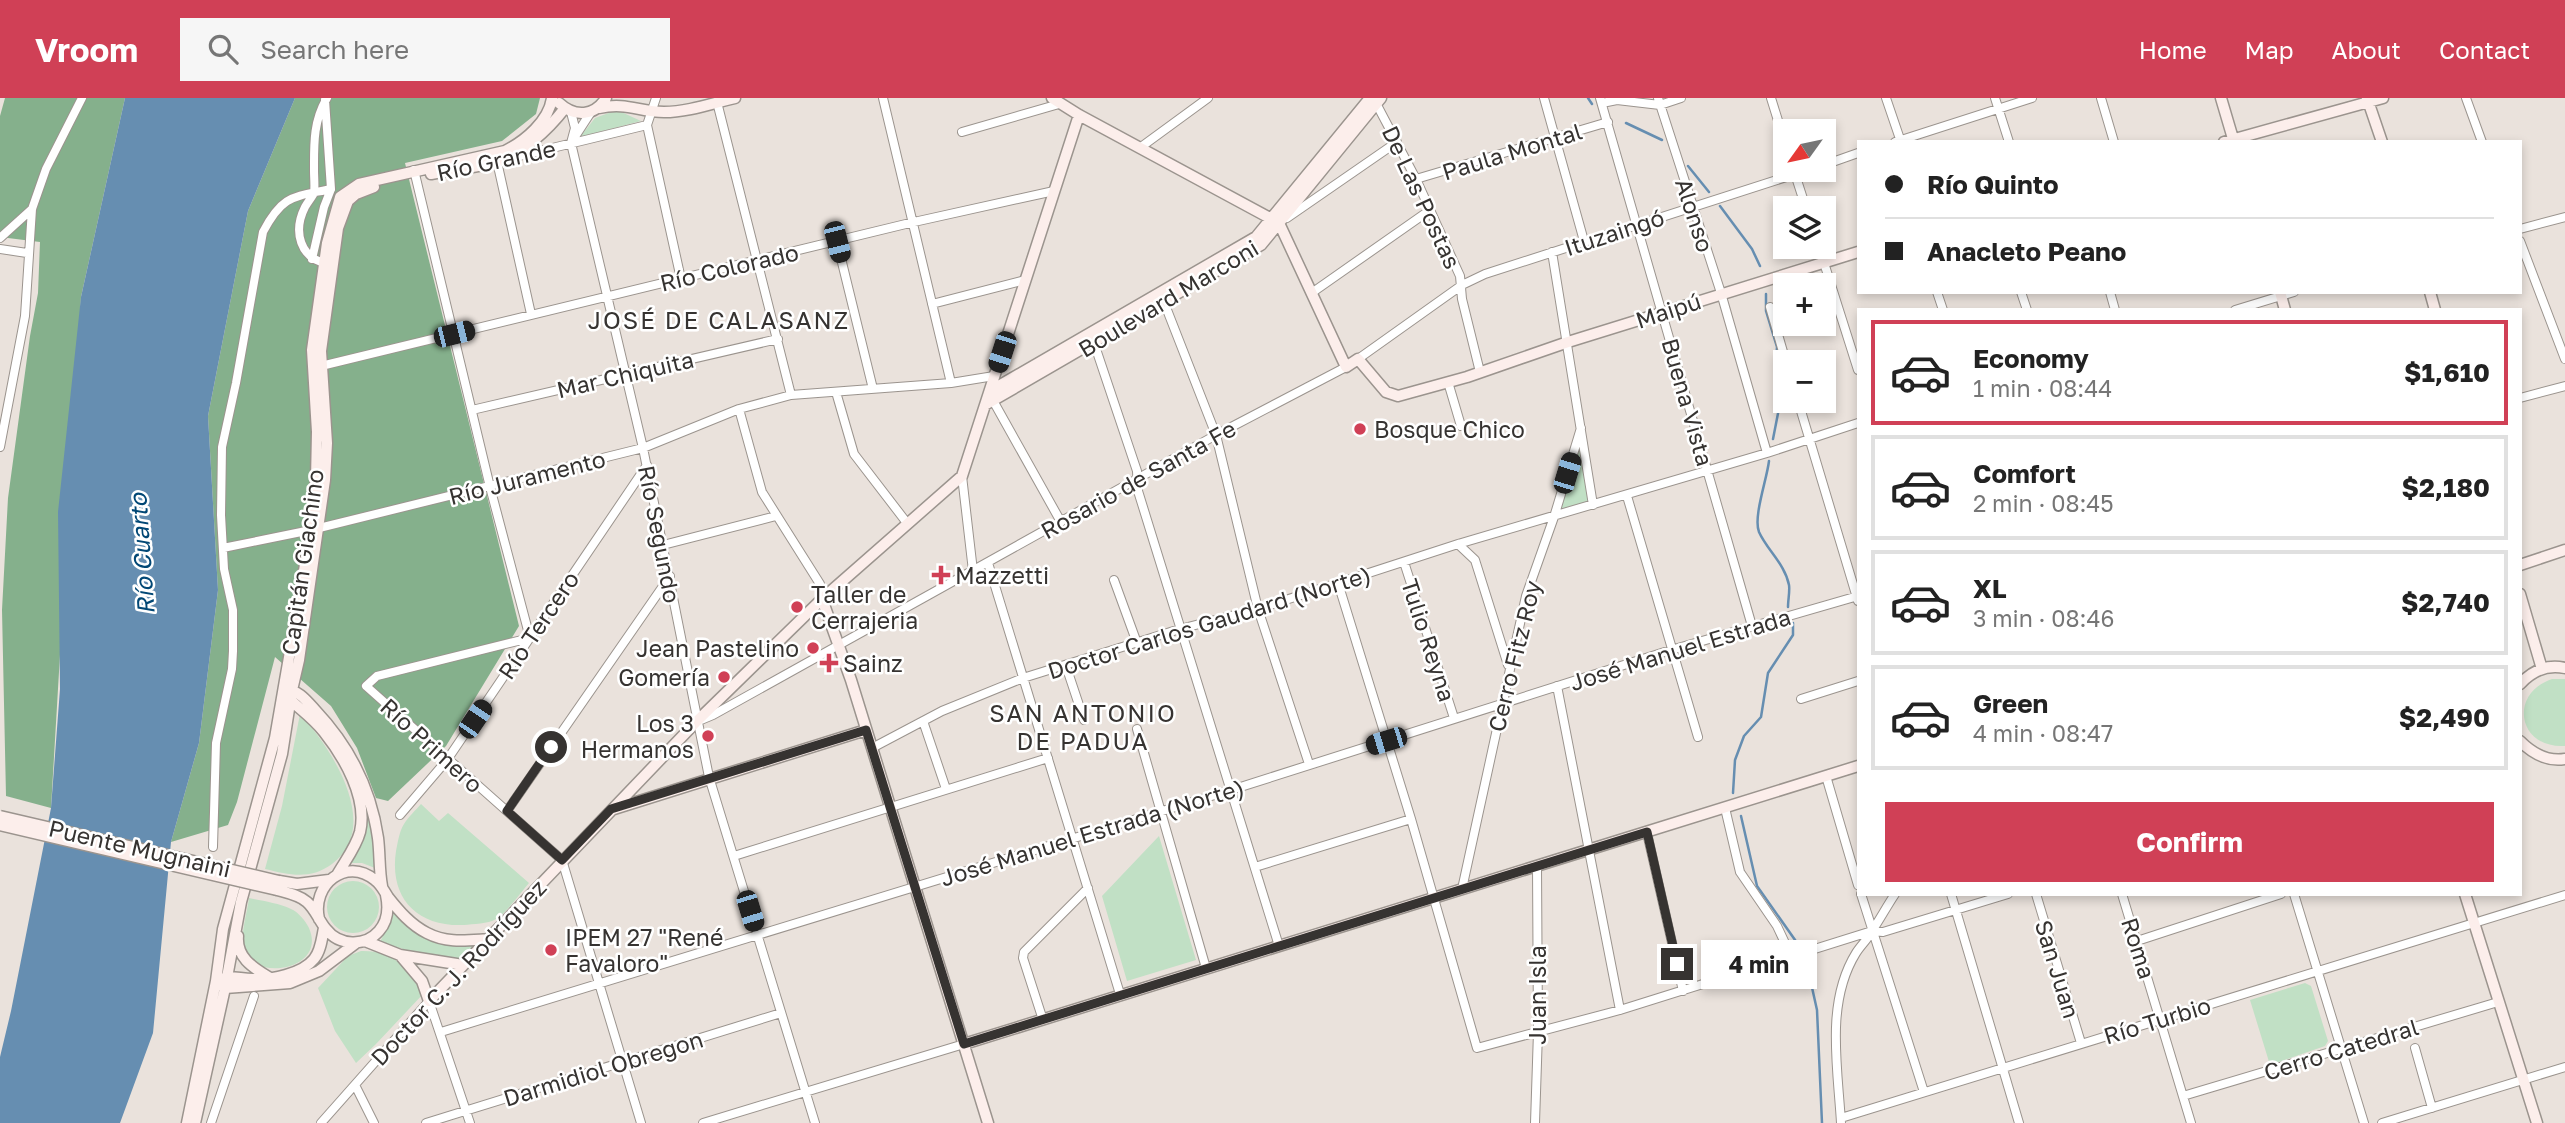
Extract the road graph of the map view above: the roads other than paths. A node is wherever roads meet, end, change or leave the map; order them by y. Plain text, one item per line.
1 (82, 98) edge
2 (554, 98) edge
3 (606, 98) edge
4 (656, 98) edge
5 (735, 98) edge
6 (883, 98) edge
7 (1208, 98) edge
8 (1544, 98) edge
9 (1681, 98) edge
10 (1771, 98) edge
11 (1886, 98) edge
12 (1996, 98) edge
13 (2032, 98) edge
14 (2101, 98) edge
15 (2221, 98) edge
16 (2383, 98) edge
17 (2466, 98) edge
18 (326, 99) edge
19 (1376, 100) edge
20 (1601, 100) edge
21 (2368, 100) edge
22 (1056, 101) edge
23 (717, 102) junction
24 (1659, 102) edge
25 (1999, 109) junction
26 (568, 110) junction
27 (595, 110) junction
28 (652, 111) junction
29 (1079, 115) junction
30 (1778, 119) edge
31 (1608, 122) junction
32 (648, 125) junction
33 (961, 132) dead end
34 (1555, 137) junction
35 (1899, 140) edge
36 (1902, 140) edge
37 (2008, 140) edge
38 (2113, 140) edge
39 (2230, 140) edge
40 (2233, 140) edge
41 (2381, 140) edge
42 (2481, 140) edge
43 (1397, 142) junction
44 (571, 144) junction
45 (1141, 147) junction
46 (1857, 153) edge
47 (496, 158) junction
48 (1836, 161) edge
49 (414, 174) junction
50 (1416, 179) junction
51 (1773, 179) edge
52 (331, 188) junction
53 (1054, 191) junction
54 (314, 193) junction
55 (348, 201) joint
56 (1692, 207) junction
57 (32, 209) junction
58 (1430, 210) junction
59 (2565, 216) edge
60 (1276, 221) junction
61 (914, 222) junction
62 (1637, 224) junction
63 (2522, 228) edge
64 (0, 238) edge
65 (1584, 241) junction
66 (837, 242) junction
67 (2522, 246) edge
68 (0, 248) edge
69 (1552, 252) junction
70 (1857, 252) edge
71 (27, 253) junction
72 (312, 259) junction
73 (1823, 259) edge
74 (758, 260) junction
75 (1824, 262) junction
76 (328, 264) junction
77 (681, 279) junction
78 (1026, 280) junction
79 (1462, 285) junction
80 (1313, 292) junction
81 (1720, 293) junction
82 (2281, 294) edge
83 (607, 297) junction
84 (1163, 298) junction
85 (932, 304) junction
86 (1770, 307) dead end
87 (2241, 308) edge
88 (1662, 312) junction
89 (531, 314) junction
90 (454, 334) junction
91 (1093, 338) junction
92 (779, 339) junction
93 (1568, 342) junction
94 (1783, 350) edge
95 (1358, 359) junction
96 (2565, 359) edge
97 (321, 366) junction
98 (1346, 367) junction
99 (1857, 367) edge
100 (1480, 372) junction
101 (626, 373) junction
102 (994, 376) junction
103 (1448, 382) junction
104 (951, 383) junction
105 (2565, 386) edge
106 (873, 389) junction
107 (836, 392) junction
108 (791, 395) junction
109 (2522, 397) edge
110 (989, 399) junction
111 (739, 409) junction
112 (472, 410) junction
113 (1801, 413) edge
114 (1857, 423) edge
115 (1461, 426) dead end
116 (1581, 428) junction
117 (1216, 435) junction
118 (1809, 439) junction
119 (0, 447) edge
120 (643, 448) junction
121 (1767, 453) junction
122 (647, 466) junction
123 (1708, 471) junction
124 (962, 476) junction
125 (1137, 480) junction
126 (490, 486) junction
127 (1627, 496) junction
128 (1592, 505) junction
129 (776, 516) junction
130 (1554, 517) junction
131 (1060, 522) junction
132 (907, 523) junction
133 (315, 529) junction
134 (1458, 544) junction
135 (663, 545) junction
136 (223, 548) junction
137 (2565, 550) edge
138 (1404, 562) junction
139 (988, 563) junction
140 (2522, 564) edge
141 (973, 571) junction
142 (670, 576) junction
143 (1114, 580) dead end
144 (1338, 583) junction
145 (1857, 595) edge
146 (822, 598) junction
147 (1857, 598) edge
148 (2522, 601) edge
149 (1258, 609) junction
150 (1752, 626) junction
151 (1180, 629) junction
152 (530, 638) junction
153 (1137, 643) junction
154 (839, 645) junction
155 (1671, 650) junction
156 (1066, 666) junction
157 (1508, 668) junction
158 (2565, 668) edge
159 (2542, 669) junction
160 (1023, 678) junction
161 (1857, 681) edge
162 (2522, 682) edge
163 (1557, 686) junction
164 (288, 693) junction
165 (1801, 699) dead end
166 (1501, 703) junction
167 (1454, 718) junction
168 (1084, 720) dead end
169 (923, 721) junction
170 (696, 722) junction
171 (1137, 729) dead end
172 (866, 730) junction
173 (1698, 737) dead end
174 (1386, 741) junction
175 (2522, 743) edge
176 (872, 748) junction
177 (1048, 758) junction
178 (2565, 759) edge
179 (447, 760) junction
180 (1309, 764) junction
181 (1857, 766) edge
182 (1826, 776) junction
183 (709, 777) junction
184 (946, 789) junction
185 (1231, 790) junction
186 (891, 808) junction
187 (1724, 808) junction
188 (611, 809) junction
189 (1160, 810) junction
190 (507, 811) junction
191 (400, 815) dead end
192 (0, 816) edge
193 (1411, 819) junction
194 (0, 825) edge
195 (1647, 832) junction
196 (1072, 838) junction
197 (213, 847) dead end
198 (1589, 851) junction
199 (734, 856) junction
200 (562, 860) junction
201 (1255, 867) junction
202 (1537, 867) junction
203 (333, 878) junction
204 (1857, 883) edge
205 (278, 886) junction
206 (915, 886) junction
207 (1088, 888) junction
208 (1462, 889) junction
209 (383, 890) junction
210 (2565, 895) edge
211 (1862, 896) edge
212 (1894, 896) edge
213 (1952, 896) edge
214 (2002, 896) edge
215 (2037, 896) edge
216 (2123, 896) edge
217 (2275, 896) edge
218 (2295, 896) edge
219 (2466, 896) edge
220 (1433, 899) junction
221 (241, 902) junction
222 (1956, 910) junction
223 (322, 923) junction
224 (2474, 924) junction
225 (1872, 932) junction
226 (757, 934) junction
227 (491, 939) junction
228 (2137, 941) junction
229 (360, 942) junction
230 (1279, 946) junction
231 (400, 955) junction
232 (1792, 958) junction
233 (463, 965) junction
234 (1206, 968) junction
235 (2318, 970) junction
236 (270, 978) junction
237 (223, 982) junction
238 (598, 983) junction
239 (1683, 991) junction
240 (1120, 994) junction
241 (254, 996) dead end
242 (429, 1001) junction
243 (2498, 1002) junction
244 (1620, 1010) junction
245 (781, 1013) junction
246 (1043, 1020) junction
247 (2162, 1020) junction
248 (441, 1032) junction
249 (1538, 1032) junction
250 (2081, 1043) junction
251 (964, 1044) junction
252 (2414, 1048) dead end
253 (2341, 1049) junction
254 (622, 1061) junction
255 (2565, 1067) edge
256 (2002, 1068) junction
257 (2523, 1079) junction
258 (355, 1085) junction
259 (805, 1091) junction
260 (1924, 1092) junction
261 (2183, 1096) junction
262 (2432, 1108) junction
263 (467, 1111) junction
264 (728, 1119) edge
265 (1841, 1121) edge
266 (187, 1123) edge
267 (195, 1123) edge
268 (211, 1123) edge
269 (321, 1123) edge
270 (374, 1123) edge
271 (426, 1123) edge
272 (470, 1123) edge
273 (641, 1123) edge
274 (703, 1123) edge
275 (815, 1123) edge
276 (988, 1123) edge
277 (1535, 1123) edge
278 (2019, 1123) edge
279 (2191, 1123) edge
280 (2364, 1123) edge
281 (2382, 1123) edge
282 (2537, 1123) edge

1 - 57 street
2 - 26 main road
2 - 47 main road
3 - 27 main road
4 - 28 street
5 - 23 main road
6 - 61 street
7 - 45 street
8 - 34 street
9 - 24 street
10 - 30 street
11 - 35 street
12 - 25 street
13 - 25 street
14 - 38 street
15 - 39 main road
16 - 21 main road
17 - 42 street
18 - 52 street
18 - 54 street
19 - 43 street, De Las Postas
19 - 60 main road, Boulevard Marconi
20 - 24 street
20 - 31 street, Buena Vista
21 - 40 main road
21 - 41 main road
22 - 29 main road
22 - 33 street
23 - 28 main road
23 - 74 street
24 - 56 street, Alonso
25 - 36 street
25 - 37 street
26 - 27 main road
26 - 44 street, Río Segundo
26 - 47 main road
27 - 28 main road
27 - 44 street
28 - 32 street
29 - 45 main road
29 - 53 main road
31 - 34 street, Paula Montal
31 - 62 street, Buena Vista
32 - 44 street, Río Grande
32 - 77 street
34 - 50 street, Paula Montal
34 - 65 street
43 - 50 street, De Las Postas
43 - 60 street
44 - 47 street, Río Grande
44 - 83 street, Río Segundo
45 - 60 main road
46 - 48 street
47 - 49 main road, Río Grande
47 - 89 street
49 - 55 main road, Río Grande
49 - 76 main road, Capitán Giachino
49 - 90 street
50 - 58 street, De Las Postas
51 - 56 street, Ituzaingó
52 - 54 street
52 - 72 street
53 - 61 street, Río Colorado
53 - 78 main road
54 - 72 street
54 - 136 street
55 - 76 main road, Capitán Giachino
56 - 62 street, Ituzaingó
56 - 81 street, Alonso
57 - 64 street
57 - 71 street
58 - 79 street, De Las Postas
58 - 80 street
59 - 63 street
60 - 80 main road
60 - 84 main road, Boulevard Marconi
61 - 66 street, Río Colorado
61 - 85 street
62 - 65 street, Ituzaingó
62 - 88 street, Buena Vista
65 - 69 street, Ituzaingó
66 - 74 street, Río Colorado
66 - 106 street
67 - 96 street
68 - 71 street
69 - 79 street, Ituzaingó
69 - 93 street
70 - 75 main road, Maipú
71 - 119 street
72 - 76 street
73 - 75 street
74 - 77 street, Río Colorado
74 - 92 street
75 - 81 main road, Maipú
75 - 99 street
76 - 97 main road, Capitán Giachino
76 - 133 main road, Capitán Giachino
77 - 83 street, Río Colorado
78 - 85 street
78 - 102 main road
79 - 95 street, Rosario de Santa Fe
79 - 100 street, De Las Postas
80 - 98 main road
81 - 88 main road, Maipú
81 - 121 street, Alonso
82 - 87 street
83 - 89 street, Río Colorado
83 - 101 street, Río Segundo
84 - 91 main road, Boulevard Marconi
84 - 117 street
85 - 104 street
86 - 94 street
88 - 93 main road, Maipú
88 - 123 street, Buena Vista
89 - 90 street, Río Colorado
90 - 97 street, Río Colorado
90 - 112 street
91 - 110 main road, Boulevard Marconi
91 - 125 street
92 - 101 street, Mar Chiquita
92 - 108 street
93 - 100 main road, Maipú
93 - 116 street
95 - 98 main road, Rosario de Santa Fe
95 - 103 main road, Maipú
97 - 133 main road, Capitán Giachino
98 - 117 street, Rosario de Santa Fe
100 - 103 main road, Maipú
101 - 112 street, Mar Chiquita
101 - 120 street, Río Segundo
102 - 104 street, Río Juramento
102 - 110 main road
103 - 115 street
104 - 106 street, Río Juramento
105 - 109 street
106 - 107 street, Río Juramento
107 - 108 street, Río Juramento
107 - 132 street
108 - 111 street, Río Juramento
110 - 124 main road
110 - 131 street
111 - 120 street, Río Juramento
111 - 129 street
112 - 126 street
113 - 118 street
114 - 118 street, Doctor Carlos Gaudard (Norte)
116 - 128 street
116 - 130 street, Cerro Fitz Roy
117 - 125 street, Rosario de Santa Fe
117 - 149 street
118 - 121 street, Doctor Carlos Gaudard (Norte)
118 - 145 street
120 - 122 street, Río Segundo
120 - 126 street, Río Juramento
121 - 123 street, Doctor Carlos Gaudard (Norte)
122 - 135 street, Río Segundo
122 - 152 street, Río Tercero
123 - 127 street, Doctor Carlos Gaudard (Norte)
123 - 150 street, Buena Vista
124 - 132 main road, Doctor C. J. Rodríguez
124 - 141 street
125 - 131 street, Rosario de Santa Fe
125 - 151 street
126 - 133 street, Río Juramento
126 - 152 street
127 - 128 street, Doctor Carlos Gaudard (Norte)
127 - 155 street
128 - 130 street, Doctor Carlos Gaudard (Norte)
129 - 135 street
129 - 146 street
130 - 134 street, Doctor Carlos Gaudard (Norte)
130 - 157 street, Cerro Fitz Roy
131 - 139 street, Rosario de Santa Fe
132 - 146 main road, Doctor C. J. Rodríguez
133 - 136 street, Río Juramento
133 - 164 main road, Capitán Giachino
134 - 138 street, Doctor Carlos Gaudard (Norte)
134 - 157 street
135 - 142 street, Río Segundo
136 - 197 street
137 - 140 main road
138 - 144 street, Doctor Carlos Gaudard (Norte)
138 - 167 street, Tulio Reyna
139 - 141 street, Rosario de Santa Fe
139 - 160 street
141 - 154 street, Rosario de Santa Fe
142 - 170 street, Río Segundo
142 - 190 street
143 - 153 street
144 - 149 street, Doctor Carlos Gaudard (Norte)
144 - 174 street
146 - 154 main road
146 - 170 main road, Doctor C. J. Rodríguez
147 - 150 street, José Manuel Estrada
148 - 159 main road
149 - 151 street, Doctor Carlos Gaudard (Norte)
149 - 180 street
150 - 155 street, José Manuel Estrada
151 - 153 street, Doctor Carlos Gaudard (Norte)
151 - 185 street
152 - 179 street, Río Tercero
152 - 179 street, Río Primero
153 - 156 street, Doctor Carlos Gaudard (Norte)
154 - 170 street, Rosario de Santa Fe
154 - 172 main road
155 - 163 street, José Manuel Estrada
155 - 173 street
156 - 160 street, Doctor Carlos Gaudard (Norte)
156 - 168 street
157 - 166 street, Cerro Fitz Roy
158 - 159 main road
159 - 162 main road
160 - 169 street, Doctor Carlos Gaudard (Norte)
160 - 177 street
161 - 165 street
163 - 166 street, José Manuel Estrada
163 - 198 street
164 - 203 main road
164 - 209 main road
164 - 221 main road, Capitán Giachino
164 - 237 main road, Capitán Giachino
166 - 167 street, José Manuel Estrada (Norte)
166 - 208 street, Cerro Fitz Roy
167 - 174 street, José Manuel Estrada (Norte)
169 - 176 street, Doctor Carlos Gaudard (Norte)
169 - 184 street
170 - 183 street, Río Segundo
170 - 188 main road, Doctor C. J. Rodríguez
171 - 189 street
172 - 176 main road
172 - 183 main road
174 - 180 street, José Manuel Estrada (Norte)
174 - 193 street
175 - 178 main road
176 - 186 main road
177 - 184 street
177 - 196 street
179 - 190 street, Río Primero
179 - 191 street, Río Tercero
180 - 185 street, José Manuel Estrada (Norte)
181 - 182 main road
182 - 187 main road
182 - 204 street
183 - 188 main road
183 - 199 street, Río Segundo
184 - 186 street
185 - 189 street, José Manuel Estrada (Norte)
185 - 201 street
186 - 199 street
186 - 206 main road
187 - 195 main road
187 - 232 street
188 - 200 main road, Doctor C. J. Rodríguez
189 - 196 street, José Manuel Estrada (Norte)
189 - 234 street
190 - 200 street, Río Primero
192 - 205 main road, Puente Mugnaini, bridge
193 - 201 street
193 - 220 street
194 - 205 main road, Puente Mugnaini, bridge
195 - 198 main road
195 - 239 street
196 - 206 street, José Manuel Estrada (Norte)
196 - 207 street
198 - 202 main road
198 - 244 street
199 - 226 street, Río Segundo
200 - 227 main road, Doctor C. J. Rodríguez
200 - 238 street
201 - 230 street
202 - 208 main road
202 - 249 street, Juan Isla
203 - 205 main road
203 - 209 main road
203 - 223 main road
205 - 223 main road
206 - 226 street, José Manuel Estrada (Norte)
206 - 251 main road
207 - 240 street
207 - 246 street
208 - 220 main road
209 - 227 main road
209 - 229 main road
210 - 224 street, Río Turbio
211 - 225 street
212 - 225 street
213 - 222 street
214 - 222 street
215 - 250 street, San Juan
216 - 228 street, Roma
217 - 228 street
218 - 235 street
219 - 224 main road
220 - 230 main road
220 - 249 street
221 - 236 main road
221 - 237 main road, Capitán Giachino
222 - 225 street
222 - 256 street
223 - 229 main road
223 - 236 main road
224 - 235 street, Río Turbio
224 - 243 main road
225 - 232 street
225 - 260 street
225 - 265 street
226 - 238 street, José Manuel Estrada (Norte)
226 - 245 street, Río Segundo
227 - 233 main road, Doctor C. J. Rodríguez
228 - 247 street, Roma
229 - 231 main road
229 - 237 main road
230 - 234 main road
231 - 233 main road
231 - 242 main road
232 - 239 street
233 - 242 main road, Doctor C. J. Rodríguez
234 - 240 main road
235 - 247 street, Río Turbio
235 - 253 street
236 - 237 main road
237 - 266 main road, Capitán Giachino
237 - 267 main road
238 - 248 street, José Manuel Estrada (Norte)
238 - 254 street
239 - 244 street
240 - 246 main road
241 - 268 street
242 - 248 street
242 - 258 street, Doctor C. J. Rodríguez
243 - 253 street, Cerro Catedral
243 - 257 main road
244 - 249 street
245 - 254 street, Darmidiol Obregon
245 - 259 street, Río Segundo
246 - 251 main road
247 - 250 street, Río Turbio
247 - 261 street, Roma
248 - 263 street
249 - 277 street, Juan Isla
250 - 256 street, Río Turbio
251 - 259 street
251 - 276 main road
252 - 262 street
253 - 261 street, Cerro Catedral
253 - 280 street
254 - 263 street, Darmidiol Obregon
254 - 273 street
255 - 257 street
256 - 260 street, Río Turbio
256 - 278 street
257 - 262 street
257 - 282 main road
258 - 269 street, Doctor C. J. Rodríguez
258 - 270 street
259 - 264 street
259 - 275 street, Río Segundo
260 - 265 street, Río Turbio
261 - 279 street, Roma
262 - 281 street
263 - 271 street, Darmidiol Obregon
263 - 272 street
264 - 274 street

